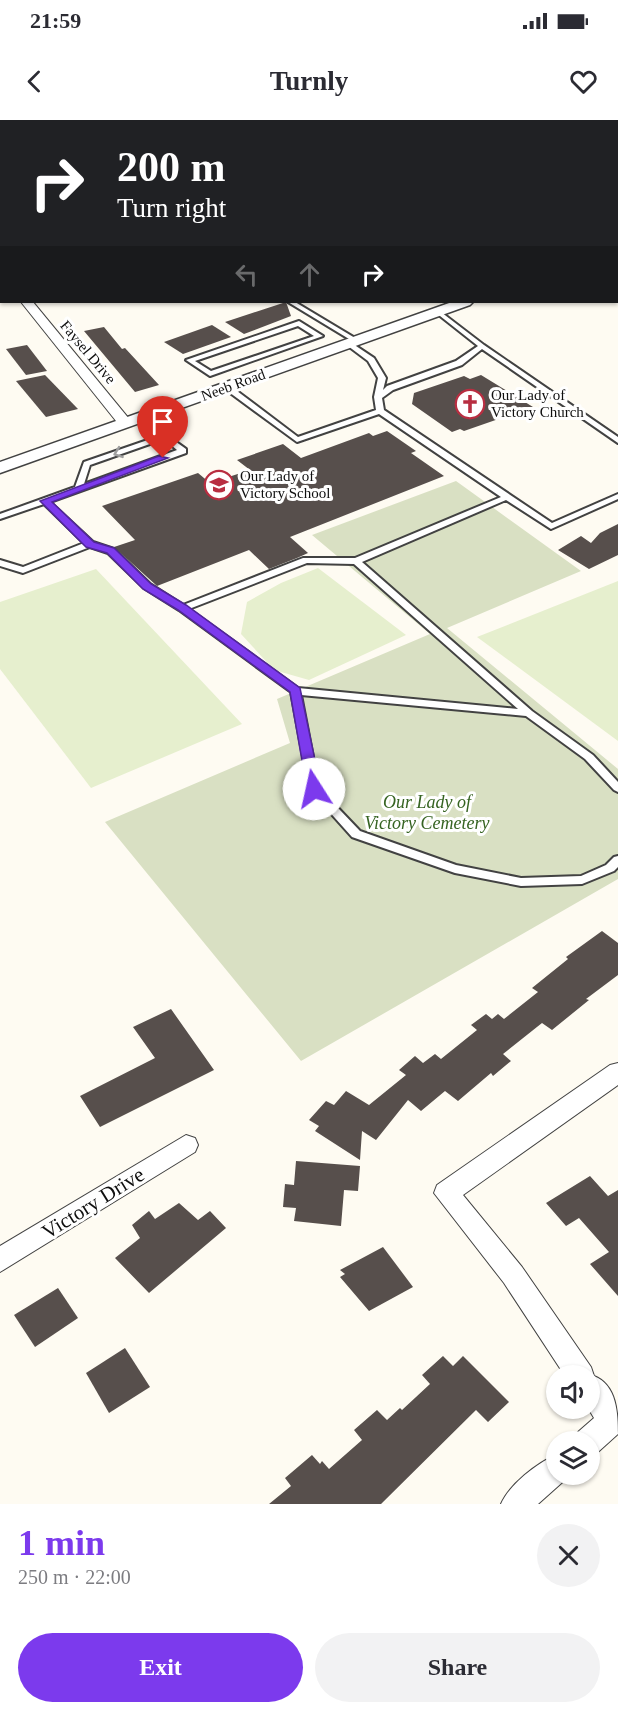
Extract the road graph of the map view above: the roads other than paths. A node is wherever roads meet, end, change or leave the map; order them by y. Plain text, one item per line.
1 (28, 303) edge
2 (293, 303) edge
3 (462, 303) edge
4 (437, 312) junction
5 (352, 342) junction
6 (297, 344) junction
7 (482, 346) junction
8 (315, 355) junction
9 (240, 363) junction
10 (259, 376) junction
11 (226, 387) junction
12 (378, 397) junction
13 (380, 411) junction
14 (125, 423) junction
15 (618, 441) edge
16 (0, 468) edge
17 (79, 488) junction
18 (618, 496) edge
19 (507, 497) junction
20 (45, 501) junction
21 (0, 517) edge
22 (90, 544) junction
23 (356, 561) junction
24 (0, 563) edge
25 (182, 608) junction
26 (296, 691) junction
27 (530, 713) junction
28 (618, 788) edge
29 (618, 860) edge
30 (618, 1072) edge
31 (186, 1145) dead end
32 (0, 1260) edge
33 (574, 1365) edge
34 (600, 1403) edge
35 (600, 1432) edge
36 (546, 1478) edge
37 (516, 1504) edge

1 - 14 street, Faysel Drive
2 - 5 lane
3 - 4 street, Neeb Road
4 - 5 street, Neeb Road
4 - 7 lane
5 - 8 street, Neeb Road
5 - 12 lane
6 - 8 lane
6 - 9 lane
6 - 9 lane
7 - 12 lane
7 - 15 lane
8 - 10 street, Neeb Road
9 - 10 lane
10 - 11 street, Neeb Road
11 - 13 lane
11 - 14 street, Neeb Road
12 - 13 lane
13 - 19 lane
14 - 16 street, Neeb Road
17 -> 17 lane
17 - 20 lane
18 - 19 lane
19 - 23 lane
20 - 21 lane
20 - 22 lane
22 - 24 lane
22 - 25 lane
23 - 25 lane
23 - 27 lane
25 - 26 lane
26 - 27 lane
26 - 29 lane
27 - 28 lane
30 - 33 street
31 - 32 street, Victory Drive
34 - 35 street
36 - 37 street

